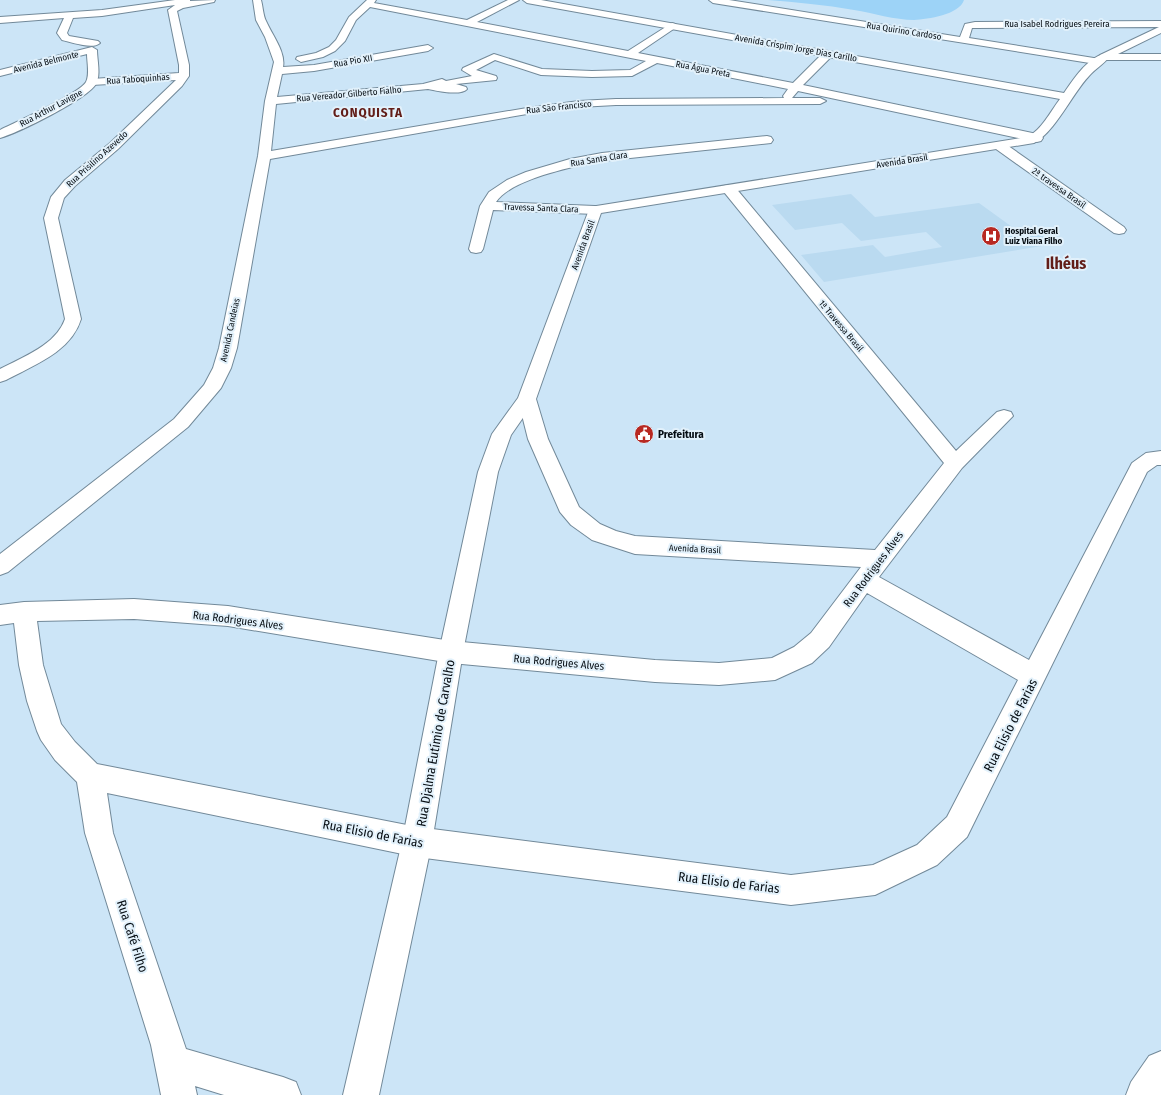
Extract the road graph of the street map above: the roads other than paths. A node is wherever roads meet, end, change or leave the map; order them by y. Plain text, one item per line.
1 (192, 0) edge
2 (211, 0) edge
3 (257, 0) edge
4 (514, 0) edge
5 (527, 0) edge
6 (713, 0) edge
7 (110, 2) dead end
8 (370, 2) edge
9 (69, 16) junction
10 (54, 17) junction
11 (101, 17) junction
12 (0, 20) edge
13 (470, 23) junction
14 (1161, 24) edge
15 (672, 26) junction
16 (20, 29) dead end
17 (1161, 29) edge
18 (964, 40) junction
19 (95, 43) junction
20 (428, 48) dead end
21 (828, 54) junction
22 (629, 55) junction
23 (1161, 57) edge
24 (1100, 59) junction
25 (656, 60) junction
26 (278, 66) junction
27 (466, 70) junction
28 (0, 73) edge
29 (184, 76) junction
30 (92, 82) junction
31 (428, 86) junction
32 (795, 87) junction
33 (1066, 97) junction
34 (271, 101) junction
35 (857, 101) junction
36 (784, 102) junction
37 (0, 134) edge
38 (1037, 138) junction
39 (767, 140) dead end
40 (1000, 146) junction
41 (264, 156) junction
42 (728, 189) junction
43 (487, 206) junction
44 (595, 210) junction
45 (1119, 230) dead end
46 (476, 248) dead end
47 (0, 376) edge
48 (526, 399) junction
49 (1004, 416) dead end
50 (954, 463) junction
51 (1150, 463) edge
52 (881, 559) junction
53 (0, 566) edge
54 (864, 580) junction
55 (24, 612) junction
56 (0, 615) edge
57 (451, 652) junction
58 (1034, 676) junction
59 (90, 776) junction
60 (418, 842) junction
61 (171, 1062) junction
62 (1161, 1068) edge
63 (179, 1095) edge
64 (283, 1095) edge
65 (361, 1095) edge
66 (1144, 1095) edge

1 - 11 street
2 - 29 street
3 - 26 street
4 - 13 street
5 - 15 street, Avenida Crispim Jorge Dias Carillo
6 - 18 street, Rua Quirino Cardoso
7 - 11 street
8 - 13 street, Rua Água Preta
8 - 26 street
9 - 10 street
9 - 11 street
9 - 19 street
10 - 12 street
10 - 16 street
13 - 22 street, Rua Água Preta
14 - 18 street, Rua Isabel Rodrigues Pereira
15 - 21 street, Avenida Crispim Jorge Dias Carillo
15 - 22 street
17 - 24 street
18 - 24 street, Rua Quirino Cardoso
19 - 28 street, Avenida Belmonte
19 - 30 street, Rua Arthur Lavigne
20 - 26 street, Rua Pio XII
21 - 32 street
21 - 33 street, Avenida Crispim Jorge Dias Carillo
22 - 25 street, Rua Água Preta
23 - 24 street, Rua Quirino Cardoso
24 - 33 street
25 - 27 street
25 - 32 street, Rua Água Preta
26 - 34 street, Avenida Candeias
27 - 31 street
27 - 31 street
29 - 30 street, Rua Taboquinhas
29 - 47 street, Rua Prisilino Azevedo
30 - 37 street, Rua Arthur Lavigne
31 - 34 street, Rua Vereador Gilberto Fialho
32 - 35 street, Rua Água Preta
32 - 36 street
33 - 38 street
34 - 41 street, Avenida Candeias
35 - 36 street, Rua São Francisco
35 - 38 street, Rua Água Preta
36 - 41 street, Rua São Francisco
38 - 40 street, Avenida Brasil
39 - 43 street, Rua Santa Clara
40 - 42 street, Avenida Brasil
40 - 45 street, 2ª travessa Brasil
41 - 53 street, Avenida Candeias
42 - 44 street, Avenida Brasil
42 - 50 street, 1ª Travessa Brasil
43 - 44 street, Travessa Santa Clara
43 - 46 street, Rua Santa Clara
44 - 48 street, Avenida Brasil
48 - 52 street, Avenida Brasil
48 - 57 street, Rua Djalma Eutímio de Carvalho
49 - 50 street, Rua Rodrigues Alves
50 - 52 street, Rua Rodrigues Alves
51 - 58 street, Rua Elisio de Farias
52 - 54 street, Rua Rodrigues Alves
54 - 57 street, Rua Rodrigues Alves
54 - 58 street
55 - 56 street, Rua Rodrigues Alves
55 - 57 street, Rua Rodrigues Alves
55 - 59 street
57 - 60 street, Rua Djalma Eutímio de Carvalho
58 - 60 street, Rua Elisio de Farias
59 - 60 street, Rua Elisio de Farias
59 - 61 street, Rua Café Filho
60 - 65 street, Rua Djalma Eutímio de Carvalho
61 - 63 street, Rua Café Filho
61 - 64 street
62 - 66 street

